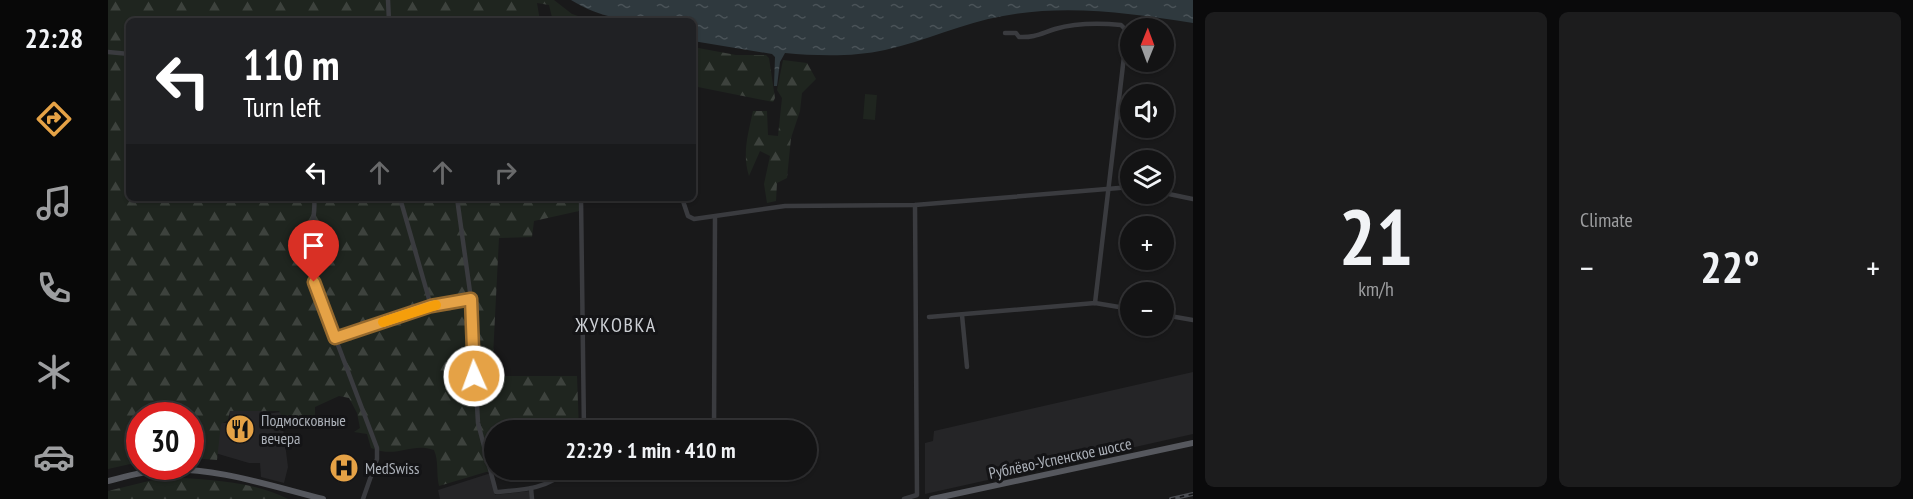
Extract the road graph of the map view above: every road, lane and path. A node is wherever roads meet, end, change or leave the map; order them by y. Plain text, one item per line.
1 (388, 0) edge
2 (390, 18) edge
3 (1005, 33) dead end
4 (108, 52) edge
5 (126, 54) edge
6 (1120, 188) edge
7 (1109, 189) junction
8 (1174, 195) edge
9 (1193, 199) edge
10 (314, 201) edge
11 (401, 201) edge
12 (457, 201) edge
13 (581, 201) edge
14 (683, 201) edge
15 (915, 205) junction
16 (715, 218) junction
17 (471, 299) junction
18 (1095, 303) junction
19 (431, 306) junction
20 (1120, 307) edge
21 (962, 315) junction
22 (929, 317) dead end
23 (1174, 317) edge
24 (1193, 320) edge
25 (335, 338) junction
26 (967, 367) dead end
27 (584, 420) edge
28 (714, 420) edge
29 (1193, 443) edge
30 (557, 480) edge
31 (108, 481) edge
32 (531, 488) junction
33 (291, 491) junction
34 (294, 499) edge
35 (323, 499) edge
36 (363, 499) edge
37 (532, 499) edge
38 (904, 499) edge
39 (932, 499) edge

1 - 2 street
3 - 7 street
4 - 5 street
6 - 7 street
7 - 15 street
7 - 18 street
8 - 9 street
10 - 25 street
11 - 19 street
12 - 17 street
13 - 27 street
14 - 16 street
15 - 16 street
15 - 38 street
16 - 28 street
17 - 19 street
17 - 32 street
18 - 20 street
18 - 21 street
19 - 25 street
21 - 22 street
21 - 26 street
23 - 24 street
25 - 36 street
29 - 39 main road, Рублёво-Успенское шоссе
30 - 32 street
31 - 33 main road
32 - 37 street
33 - 34 street
33 - 35 main road

